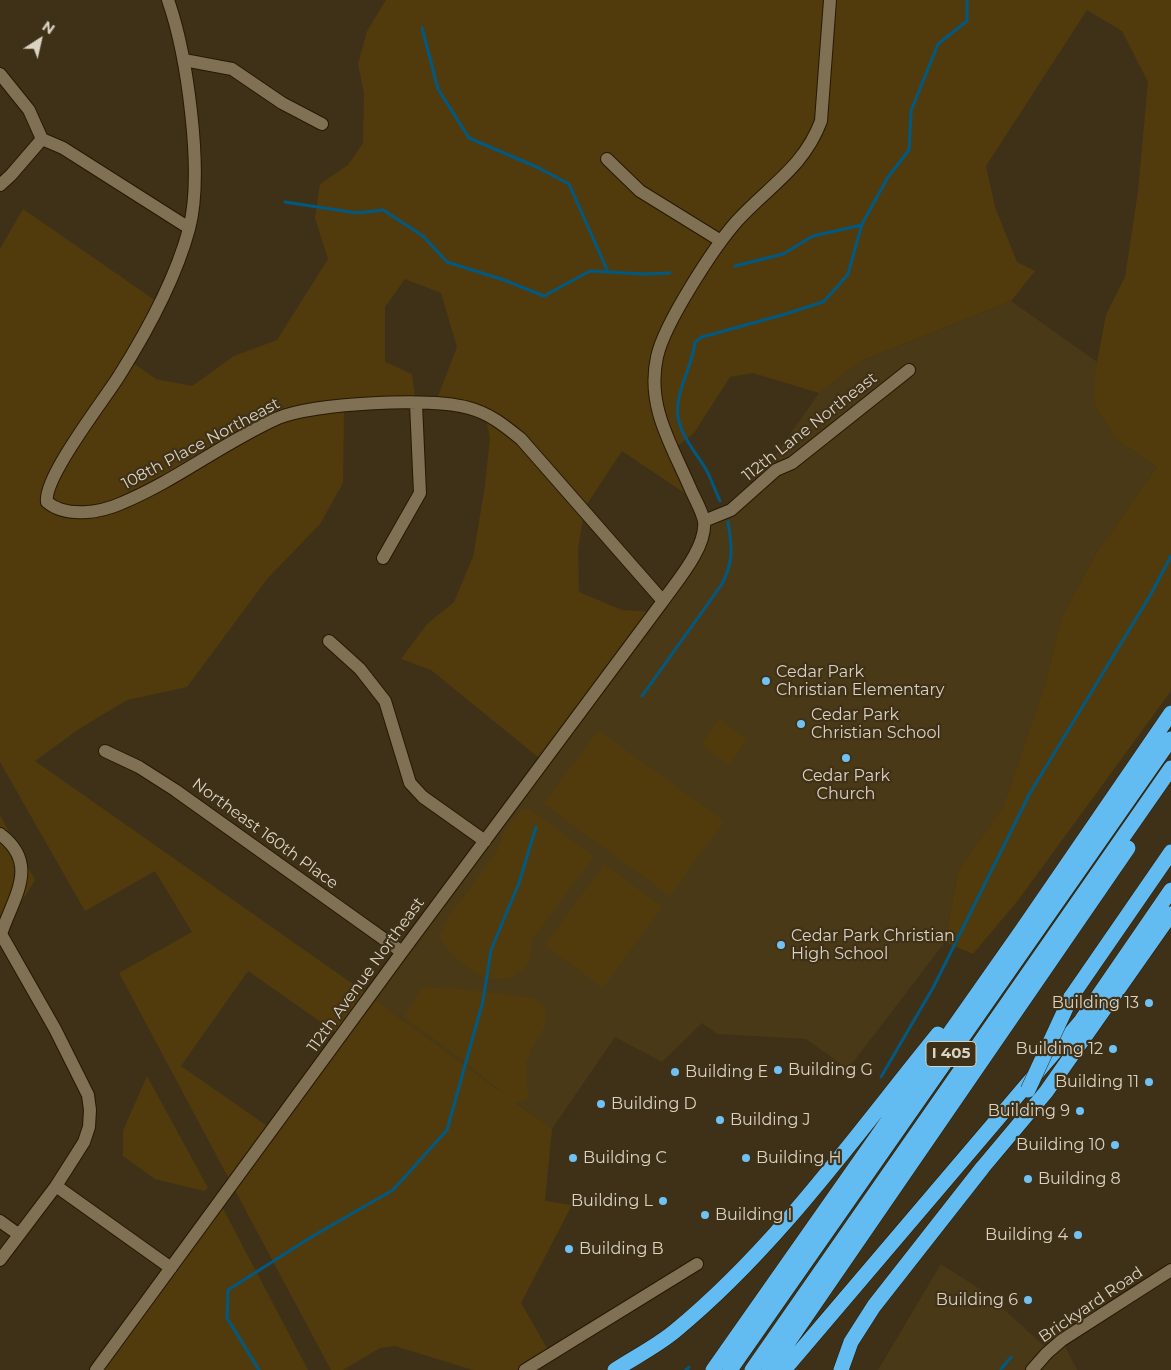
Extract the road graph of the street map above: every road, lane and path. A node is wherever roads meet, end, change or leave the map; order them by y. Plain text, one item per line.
1 (168, 0) edge
2 (830, 0) edge
3 (184, 60) junction
4 (0, 74) edge
5 (322, 124) dead end
6 (42, 139) junction
7 (607, 159) dead end
8 (0, 185) edge
9 (190, 228) junction
10 (722, 242) junction
11 (910, 370) dead end
12 (416, 404) junction
13 (704, 521) junction
14 (383, 558) dead end
15 (663, 601) junction
16 (329, 641) dead end
17 (1171, 713) edge
18 (1171, 739) edge
19 (105, 751) dead end
20 (1171, 768) edge
21 (1171, 785) edge
22 (0, 834) edge
23 (485, 841) junction
24 (1171, 852) edge
25 (1171, 890) edge
26 (1171, 914) edge
27 (1022, 930) junction
28 (402, 952) junction
29 (983, 1167) junction
30 (56, 1186) junction
31 (0, 1221) edge
32 (18, 1234) junction
33 (0, 1260) edge
34 (697, 1264) dead end
35 (171, 1268) junction
36 (1171, 1270) edge
37 (96, 1370) edge
38 (525, 1370) edge
39 (615, 1370) edge
40 (713, 1370) edge
41 (730, 1370) edge
42 (752, 1370) edge
43 (769, 1370) edge
44 (784, 1370) edge
45 (841, 1370) edge
46 (1032, 1370) edge

1 - 3 street
2 - 10 street
3 - 5 street
3 - 9 street
4 - 6 street
6 - 8 street
6 - 9 street
7 - 10 street
9 - 12 street, 108th Place Northeast
10 - 13 street
11 - 13 street, 112th Lane Northeast
12 - 14 street
12 - 15 street, 108th Place Northeast
13 - 15 street, 112th Avenue Northeast
15 - 23 street, 112th Avenue Northeast
16 - 23 street
17 - 27 highway, I 405
18 - 41 highway, I 405
19 - 28 street, Northeast 160th Place
20 - 42 highway, I 405
21 - 43 highway, I 405
22 - 30 street
23 - 28 street, 112th Avenue Northeast
24 - 29 highway, bridge
25 - 44 highway
26 - 29 highway
27 - 39 highway
27 - 40 highway, I 405
28 - 35 street, 112th Avenue Northeast
29 - 45 highway
30 - 32 street
30 - 35 street
31 - 32 street
32 - 33 street
34 - 38 street
35 - 37 street, 112th Avenue Northeast
36 - 46 street, Brickyard Road

